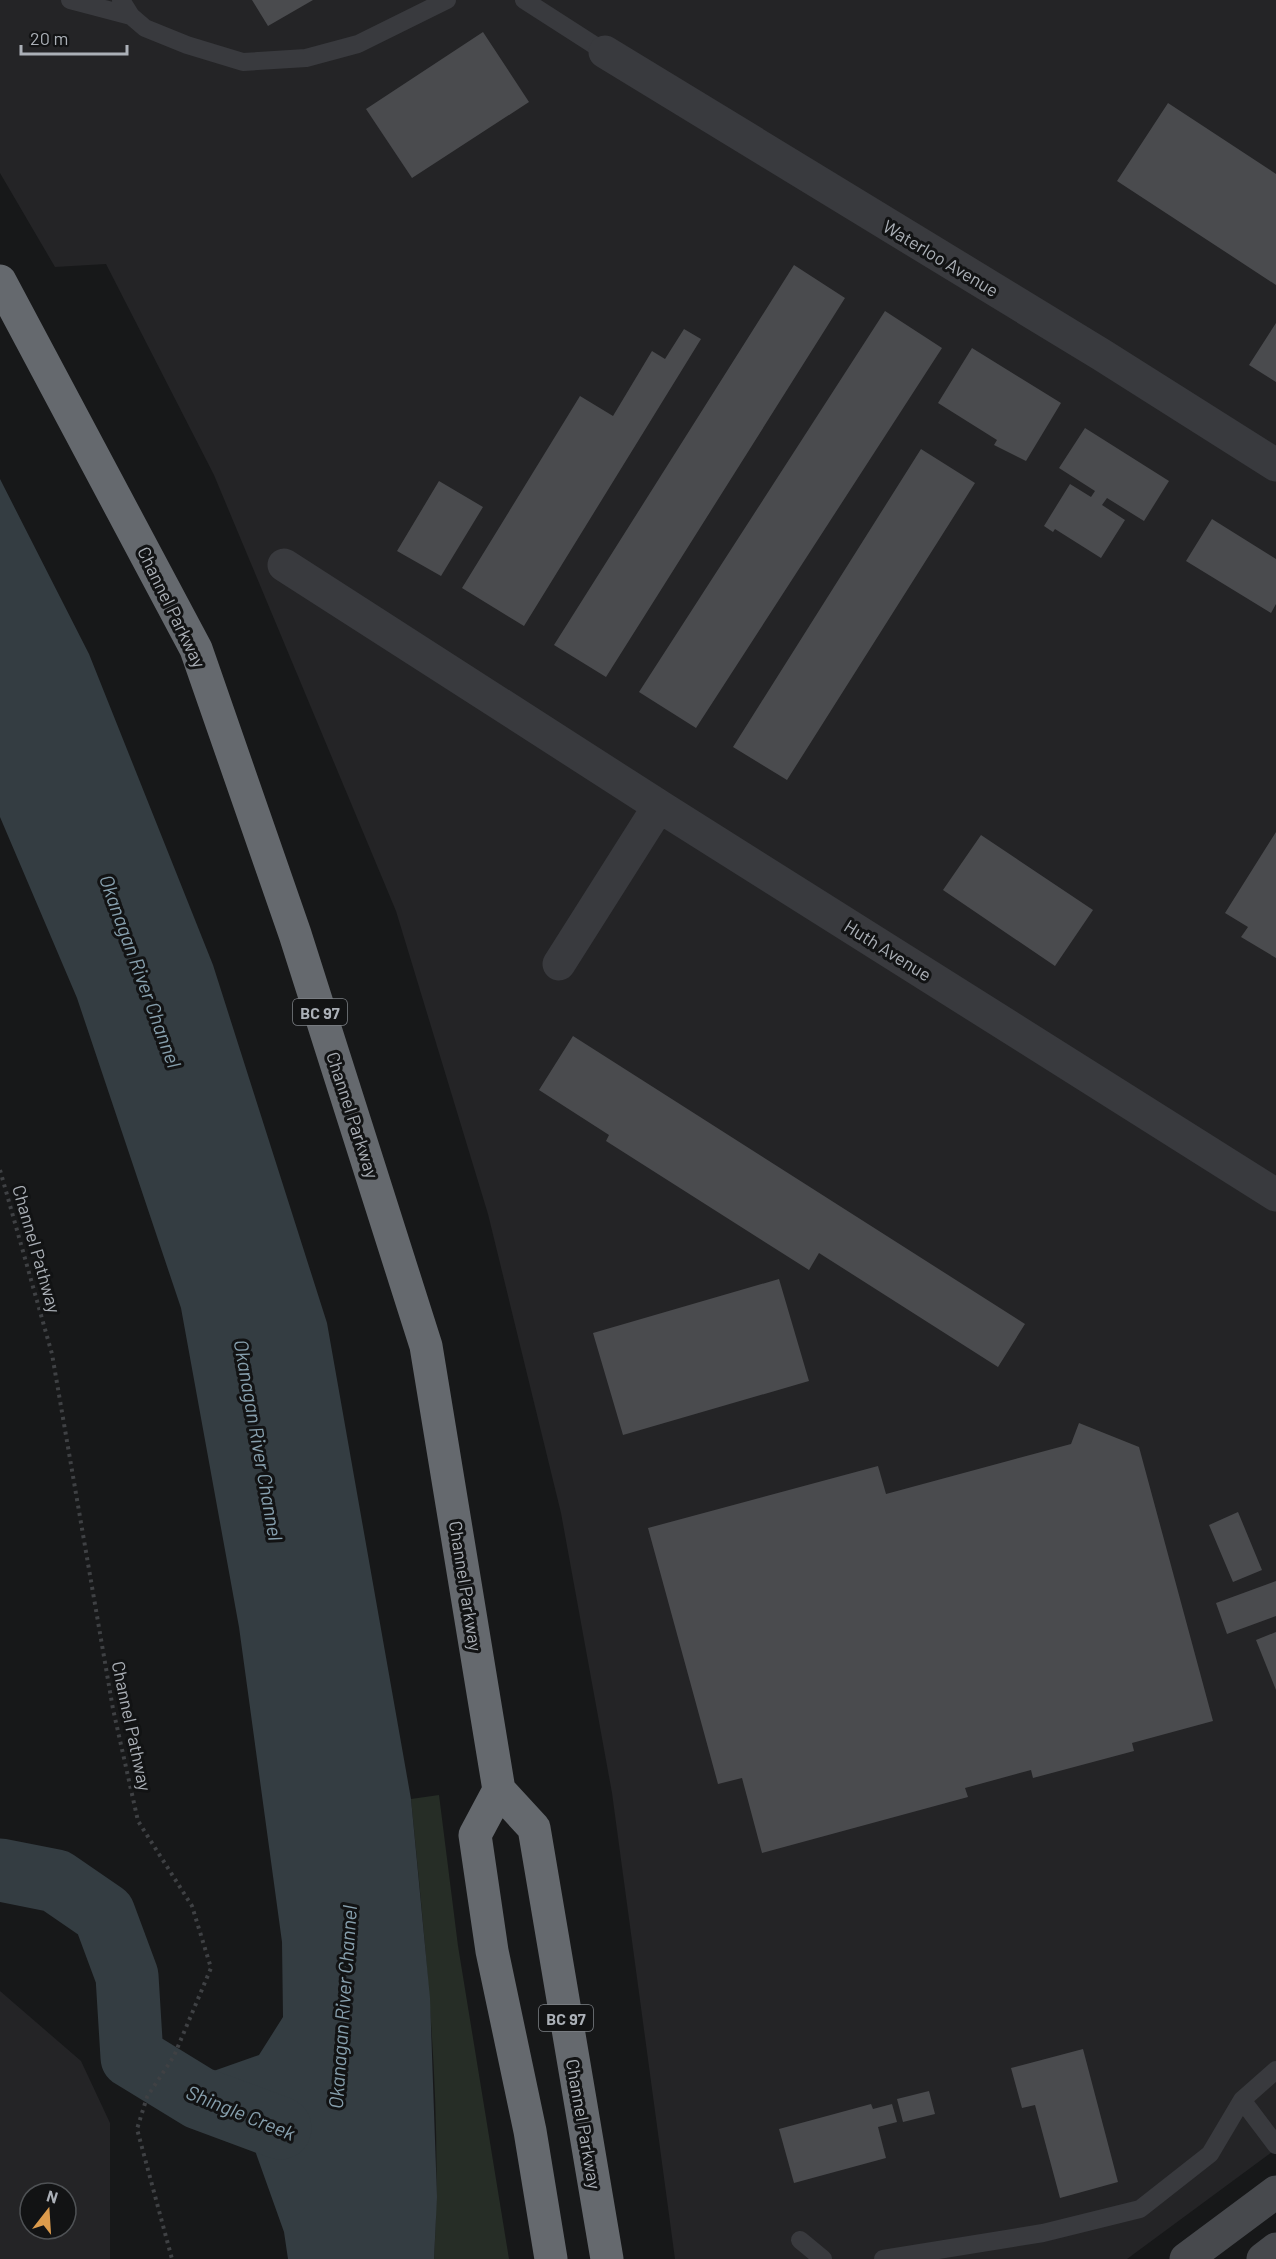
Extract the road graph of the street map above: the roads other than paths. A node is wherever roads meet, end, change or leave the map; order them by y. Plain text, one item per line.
1 (70, 0) edge
2 (121, 0) edge
3 (447, 0) edge
4 (524, 0) edge
5 (131, 16) junction
6 (605, 52) joint
7 (0, 281) edge
8 (1276, 465) edge
9 (284, 565) dead end
10 (659, 806) junction
11 (559, 964) dead end
12 (1276, 1195) edge
13 (499, 1790) junction
14 (1276, 2070) edge
15 (1242, 2100) junction
16 (1276, 2145) edge
17 (1276, 2192) edge
18 (800, 2240) dead end
19 (1276, 2248) edge
20 (551, 2259) edge
21 (607, 2259) edge
22 (823, 2259) edge
23 (883, 2259) edge
24 (1186, 2259) edge
25 (1263, 2259) edge

1 - 5 lane
2 - 5 lane
3 - 5 lane
4 - 6 lane
6 - 8 street, Waterloo Avenue
7 - 13 highway, Channel Parkway / BC 97
9 - 10 street, Huth Avenue
10 - 11 street
10 - 12 street, Huth Avenue
13 - 20 highway
13 - 21 highway, Channel Parkway / BC 97
14 - 15 lane
15 - 16 lane
15 - 23 lane
17 - 24 main road
18 - 22 lane
19 - 25 main road

